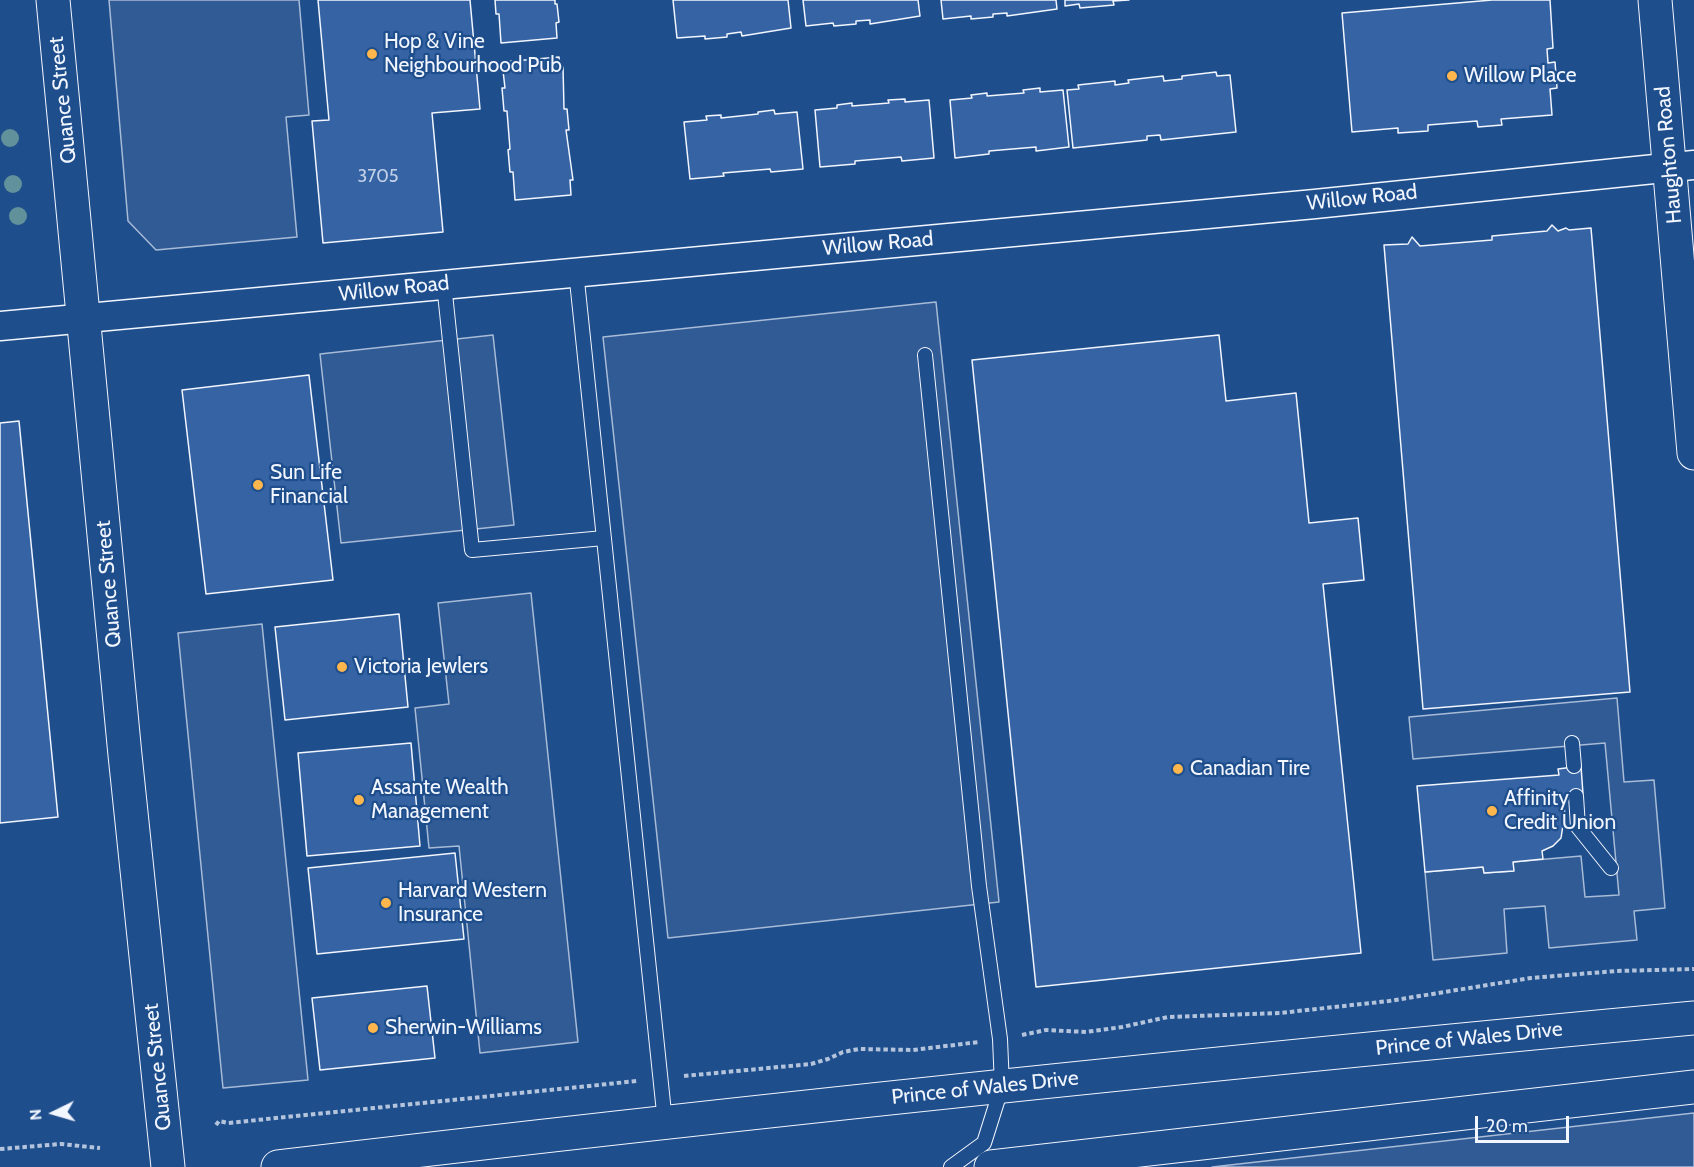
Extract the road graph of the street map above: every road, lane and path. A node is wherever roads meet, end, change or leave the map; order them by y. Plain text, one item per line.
1 (53, 0) edge
2 (1655, 0) edge
3 (1682, 166) edge
4 (576, 271) junction
5 (444, 284) junction
6 (85, 317) junction
7 (0, 326) edge
8 (926, 355) dead end
9 (1694, 453) edge
10 (603, 538) junction
11 (1572, 743) dead end
12 (1574, 766) dead end
13 (1576, 796) dead end
14 (1611, 868) dead end
15 (1694, 969) edge
16 (1694, 1018) edge
17 (1000, 1039) junction
18 (661, 1079) junction
19 (1002, 1086) junction
20 (1694, 1087) edge
21 (665, 1123) junction
22 (216, 1125) dead end
23 (100, 1148) dead end
24 (0, 1149) edge
25 (168, 1167) edge
26 (278, 1167) edge
27 (951, 1167) edge
28 (991, 1167) edge

1 - 6 main road, Quance Street
2 - 3 main road, Haughton Road
3 - 4 street, Willow Road
3 - 9 main road, Haughton Road
4 - 5 street, Willow Road
4 - 10 lane
5 - 6 street, Willow Road
5 - 10 lane
6 - 7 street
6 - 25 main road, Quance Street
8 - 17 lane
10 - 18 lane
11 - 12 lane
13 - 14 lane
15 - 17 path
16 - 19 main road, Prince of Wales Drive
17 - 18 path
17 - 19 lane
18 - 21 lane
18 - 22 path
19 - 21 main road, Prince of Wales Drive
19 - 27 lane
20 - 28 main road
21 - 26 main road, Prince of Wales Drive
23 - 24 path

